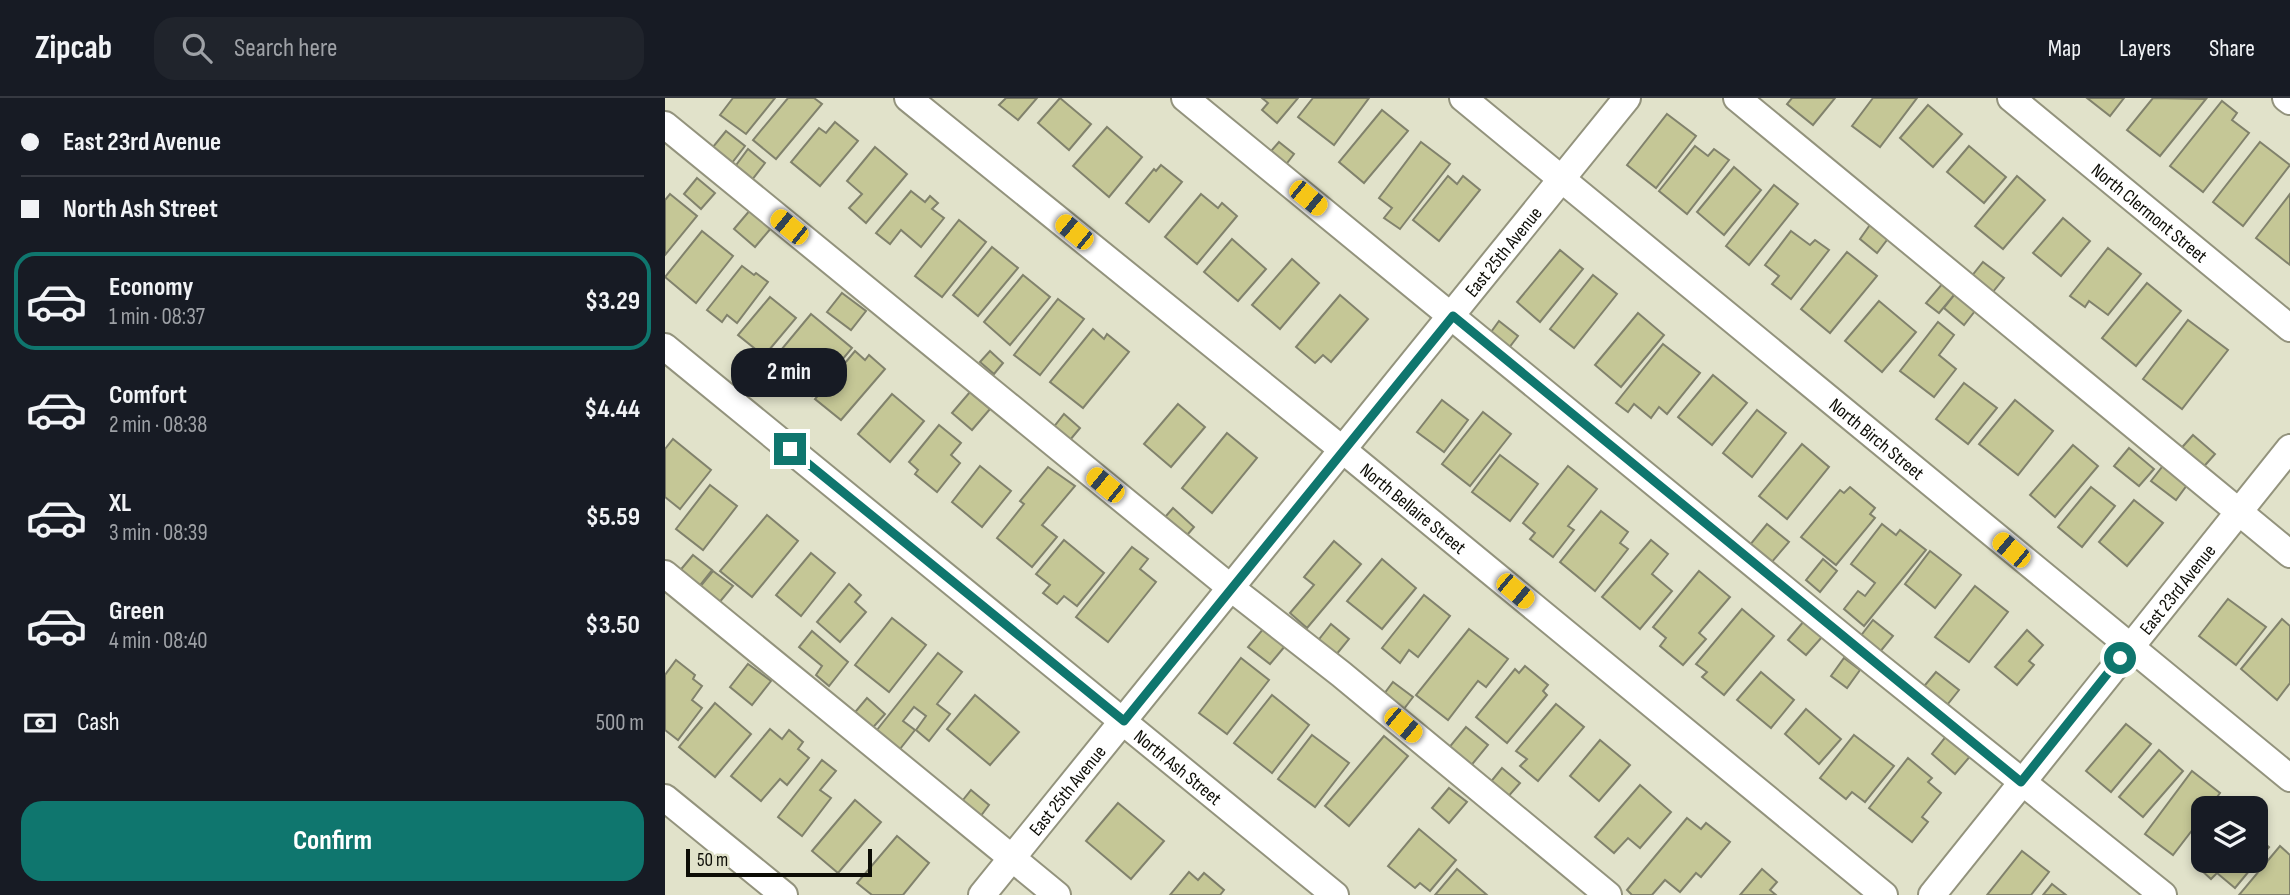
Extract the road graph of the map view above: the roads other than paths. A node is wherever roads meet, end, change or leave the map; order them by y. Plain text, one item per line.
1 (908, 98) edge
2 (1185, 98) edge
3 (1463, 98) edge
4 (1627, 98) edge
5 (1737, 98) edge
6 (2011, 98) edge
7 (665, 125) edge
8 (1563, 179) junction
9 (1453, 316) junction
10 (2290, 328) edge
11 (665, 347) edge
12 (2290, 448) edge
13 (1343, 450) junction
14 (2238, 512) junction
15 (2290, 554) edge
16 (665, 574) edge
17 (1231, 588) junction
18 (2129, 647) junction
19 (1124, 721) junction
20 (2290, 778) edge
21 (2021, 782) junction
22 (665, 798) edge
23 (1012, 858) junction
24 (784, 895) edge
25 (982, 895) edge
26 (1057, 895) edge
27 (1335, 895) edge
28 (1608, 895) edge
29 (1884, 895) edge
30 (1932, 895) edge
31 (2163, 895) edge

1 - 13 street, North Bellaire Street
2 - 9 street
3 - 8 street, North Birch Street
4 - 8 street, East 25th Avenue
5 - 14 street
6 - 10 street, North Clermont Street
7 - 17 street
8 - 9 street, East 25th Avenue
8 - 18 street, North Birch Street
9 - 13 street, East 25th Avenue
9 - 21 street
11 - 19 street, North Ash Street
12 - 14 street, East 23rd Avenue
13 - 17 street, East 25th Avenue
13 - 29 street, North Bellaire Street
14 - 15 street
14 - 18 street, East 23rd Avenue
16 - 23 street
17 - 19 street, East 25th Avenue
17 - 28 street
18 - 20 street, North Birch Street
18 - 21 street, East 23rd Avenue
19 - 23 street, East 25th Avenue
19 - 27 street, North Ash Street
21 - 30 street, East 23rd Avenue
21 - 31 street
22 - 24 street
23 - 25 street, East 25th Avenue
23 - 26 street

